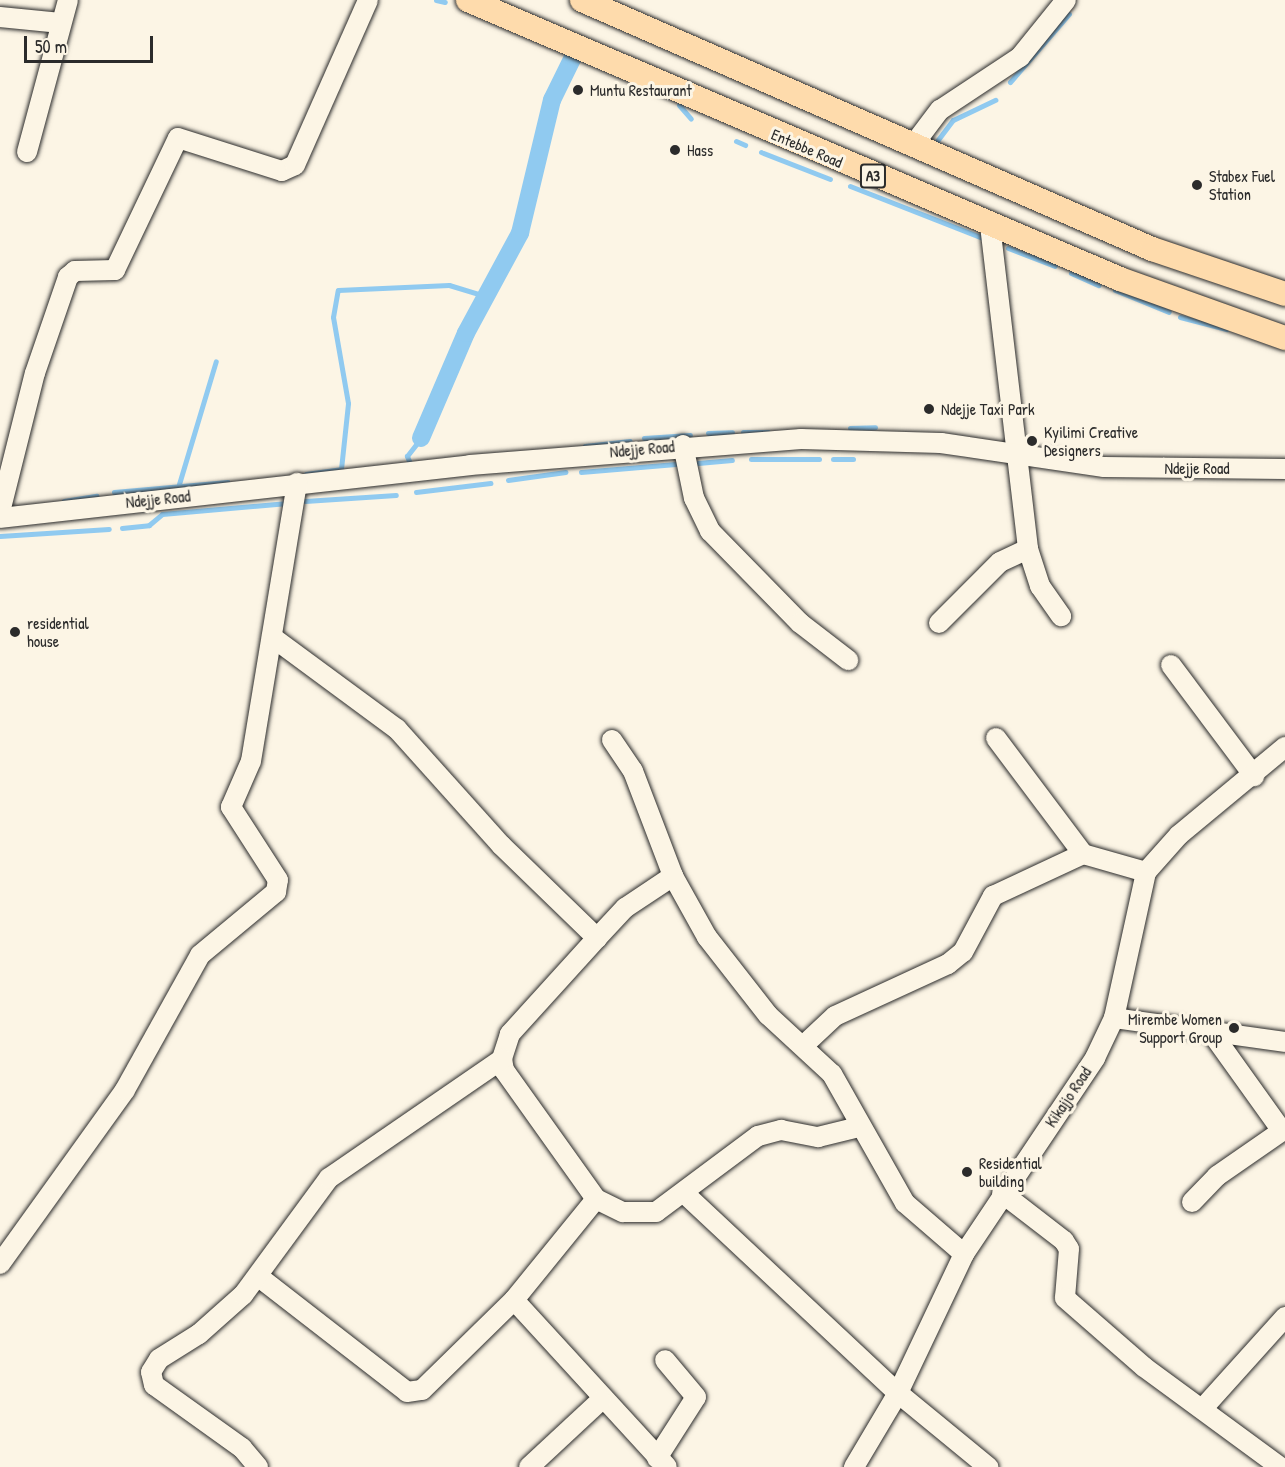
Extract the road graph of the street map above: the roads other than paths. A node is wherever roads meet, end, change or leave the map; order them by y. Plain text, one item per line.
1 (68, 0) edge
2 (368, 0) edge
3 (468, 0) edge
4 (582, 0) edge
5 (1066, 0) edge
6 (0, 16) edge
7 (61, 23) junction
8 (922, 145) junction
9 (27, 152) dead end
10 (990, 225) junction
11 (1285, 294) edge
12 (1285, 338) edge
13 (683, 445) junction
14 (1021, 456) junction
15 (1285, 469) edge
16 (297, 483) junction
17 (0, 512) edge
18 (0, 518) edge
19 (1028, 549) junction
20 (1060, 616) dead end
21 (939, 623) dead end
22 (272, 637) junction
23 (848, 660) dead end
24 (1171, 665) dead end
25 (996, 738) dead end
26 (612, 740) dead end
27 (1285, 747) edge
28 (1254, 776) junction
29 (1083, 854) junction
30 (1146, 872) junction
31 (673, 876) junction
32 (597, 938) junction
33 (1114, 1018) junction
34 (1214, 1036) junction
35 (1285, 1042) edge
36 (804, 1045) junction
37 (502, 1059) junction
38 (859, 1128) junction
39 (1283, 1134) edge
40 (684, 1193) junction
41 (1002, 1193) junction
42 (596, 1199) junction
43 (1192, 1202) dead end
44 (964, 1254) junction
45 (0, 1264) edge
46 (259, 1277) junction
47 (514, 1300) junction
48 (1285, 1317) edge
49 (665, 1360) dead end
50 (898, 1393) junction
51 (601, 1400) junction
52 (1204, 1407) junction
53 (662, 1462) edge
54 (258, 1467) edge
55 (529, 1467) edge
56 (854, 1467) edge
57 (988, 1467) edge
58 (1280, 1467) edge

1 - 7 street
2 - 17 street
3 - 10 main road, Entebbe Road / A3
4 - 8 main road
5 - 8 street
6 - 7 street
7 - 9 street
8 - 11 main road
10 - 12 main road, Entebbe Road / A3
10 - 14 street
13 - 14 street, Ndejje Road
13 - 16 street, Ndejje Road
13 - 23 street
14 - 15 street, Ndejje Road
14 - 19 street
16 - 18 street, Ndejje Road
16 - 22 street
19 - 20 street
19 - 21 street
22 - 32 street
22 - 45 street
24 - 28 street
25 - 29 street
26 - 31 street
27 - 28 street, Kikajjo Road
28 - 30 street, Kikajjo Road
29 - 30 street
29 - 36 street
30 - 33 street, Kikajjo Road
31 - 32 street
31 - 36 street
32 - 37 street
33 - 34 street
33 - 41 street, Kikajjo Road
34 - 35 street
34 - 39 street
36 - 38 street
37 - 42 street
37 - 46 street
38 - 40 street
38 - 44 street
39 - 43 street
40 - 42 street
40 - 50 street
41 - 44 street, Kikajjo Road
41 - 52 street
42 - 47 street
44 - 50 street, Kikajjo Road
46 - 47 street
46 - 54 street
47 - 51 street
48 - 52 street
49 - 53 street
50 - 56 street, Kikajjo Road
50 - 57 street
51 - 53 street
51 - 55 street
52 - 58 street

